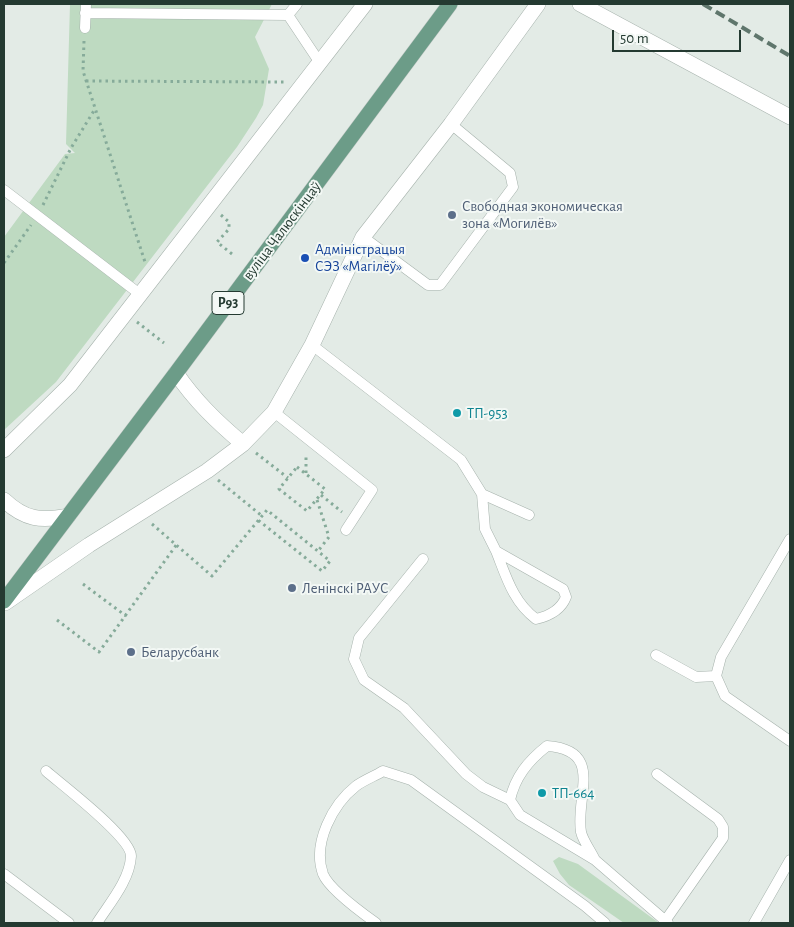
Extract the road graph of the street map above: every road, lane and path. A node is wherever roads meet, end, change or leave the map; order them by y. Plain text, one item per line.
1 (297, 4) edge
2 (365, 4) edge
3 (450, 4) edge
4 (538, 4) edge
5 (580, 4) edge
6 (86, 8) edge
7 (288, 16) junction
8 (85, 28) joint
9 (320, 62) junction
10 (86, 82) junction
11 (305, 82) junction
12 (95, 109) junction
13 (790, 117) edge
14 (450, 124) junction
15 (4, 190) edge
16 (37, 216) junction
17 (228, 229) dead end
18 (363, 237) junction
19 (232, 254) dead end
20 (4, 263) edge
21 (152, 282) junction
22 (141, 296) junction
23 (136, 321) dead end
24 (164, 343) dead end
25 (312, 345) junction
26 (176, 373) junction
27 (274, 412) junction
28 (243, 444) junction
29 (4, 450) edge
30 (207, 471) junction
31 (288, 478) junction
32 (482, 494) junction
33 (321, 495) junction
34 (4, 500) edge
35 (317, 500) junction
36 (139, 512) junction
37 (529, 515) dead end
38 (68, 516) junction
39 (262, 516) junction
40 (258, 520) junction
41 (353, 520) junction
42 (346, 530) dead end
43 (790, 539) edge
44 (177, 544) junction
45 (318, 551) junction
46 (496, 551) junction
47 (423, 559) dead end
48 (83, 584) dead end
49 (4, 602) edge
50 (126, 616) junction
51 (57, 620) dead end
52 (656, 655) dead end
53 (716, 676) junction
54 (790, 741) edge
55 (46, 770) dead end
56 (657, 774) dead end
57 (510, 800) junction
58 (595, 860) junction
59 (790, 860) edge
60 (4, 874) edge
61 (666, 922) edge
62 (69, 923) edge
63 (96, 923) edge
64 (376, 923) edge
65 (605, 923) edge
66 (754, 923) edge

1 - 7 lane
2 - 9 street
3 - 26 main road, вуліца Чалюскінцаў / Р93
4 - 14 street
5 - 13 street
6 - 7 lane
6 - 8 lane
7 - 9 lane
8 - 10 path
9 - 11 street
10 - 11 path
10 - 12 path
11 - 21 street
12 - 16 path
12 - 21 path
14 - 18 street
14 - 18 lane
15 - 16 lane
16 - 20 path
16 - 22 lane
17 - 19 path
18 - 25 street
21 - 22 street
22 - 29 street
23 - 24 path
25 - 27 street
25 - 32 lane
26 - 28 street
26 - 38 main road, вуліца Чалюскінцаў / Р93
27 - 28 street
27 - 41 lane
28 - 30 street
28 - 31 path
30 - 36 street
30 - 39 path
31 - 33 path
31 - 35 path
32 - 37 lane
32 - 46 lane
33 - 35 path
33 - 41 path
34 - 38 street
35 - 45 path
36 - 44 path
36 - 49 street
38 - 49 main road, вуліца Чалюскінцаў / Р93
39 - 40 path
39 - 45 path
40 - 44 path
40 - 45 path
41 - 42 lane
43 - 53 lane
44 - 50 path
46 - 46 lane
47 - 57 lane
48 - 50 path
50 - 51 path
52 - 53 lane
53 - 54 lane
55 - 63 lane
56 - 61 lane
57 - 58 lane
57 - 58 lane
58 - 61 lane
59 - 66 lane
60 - 62 lane
64 - 65 lane

